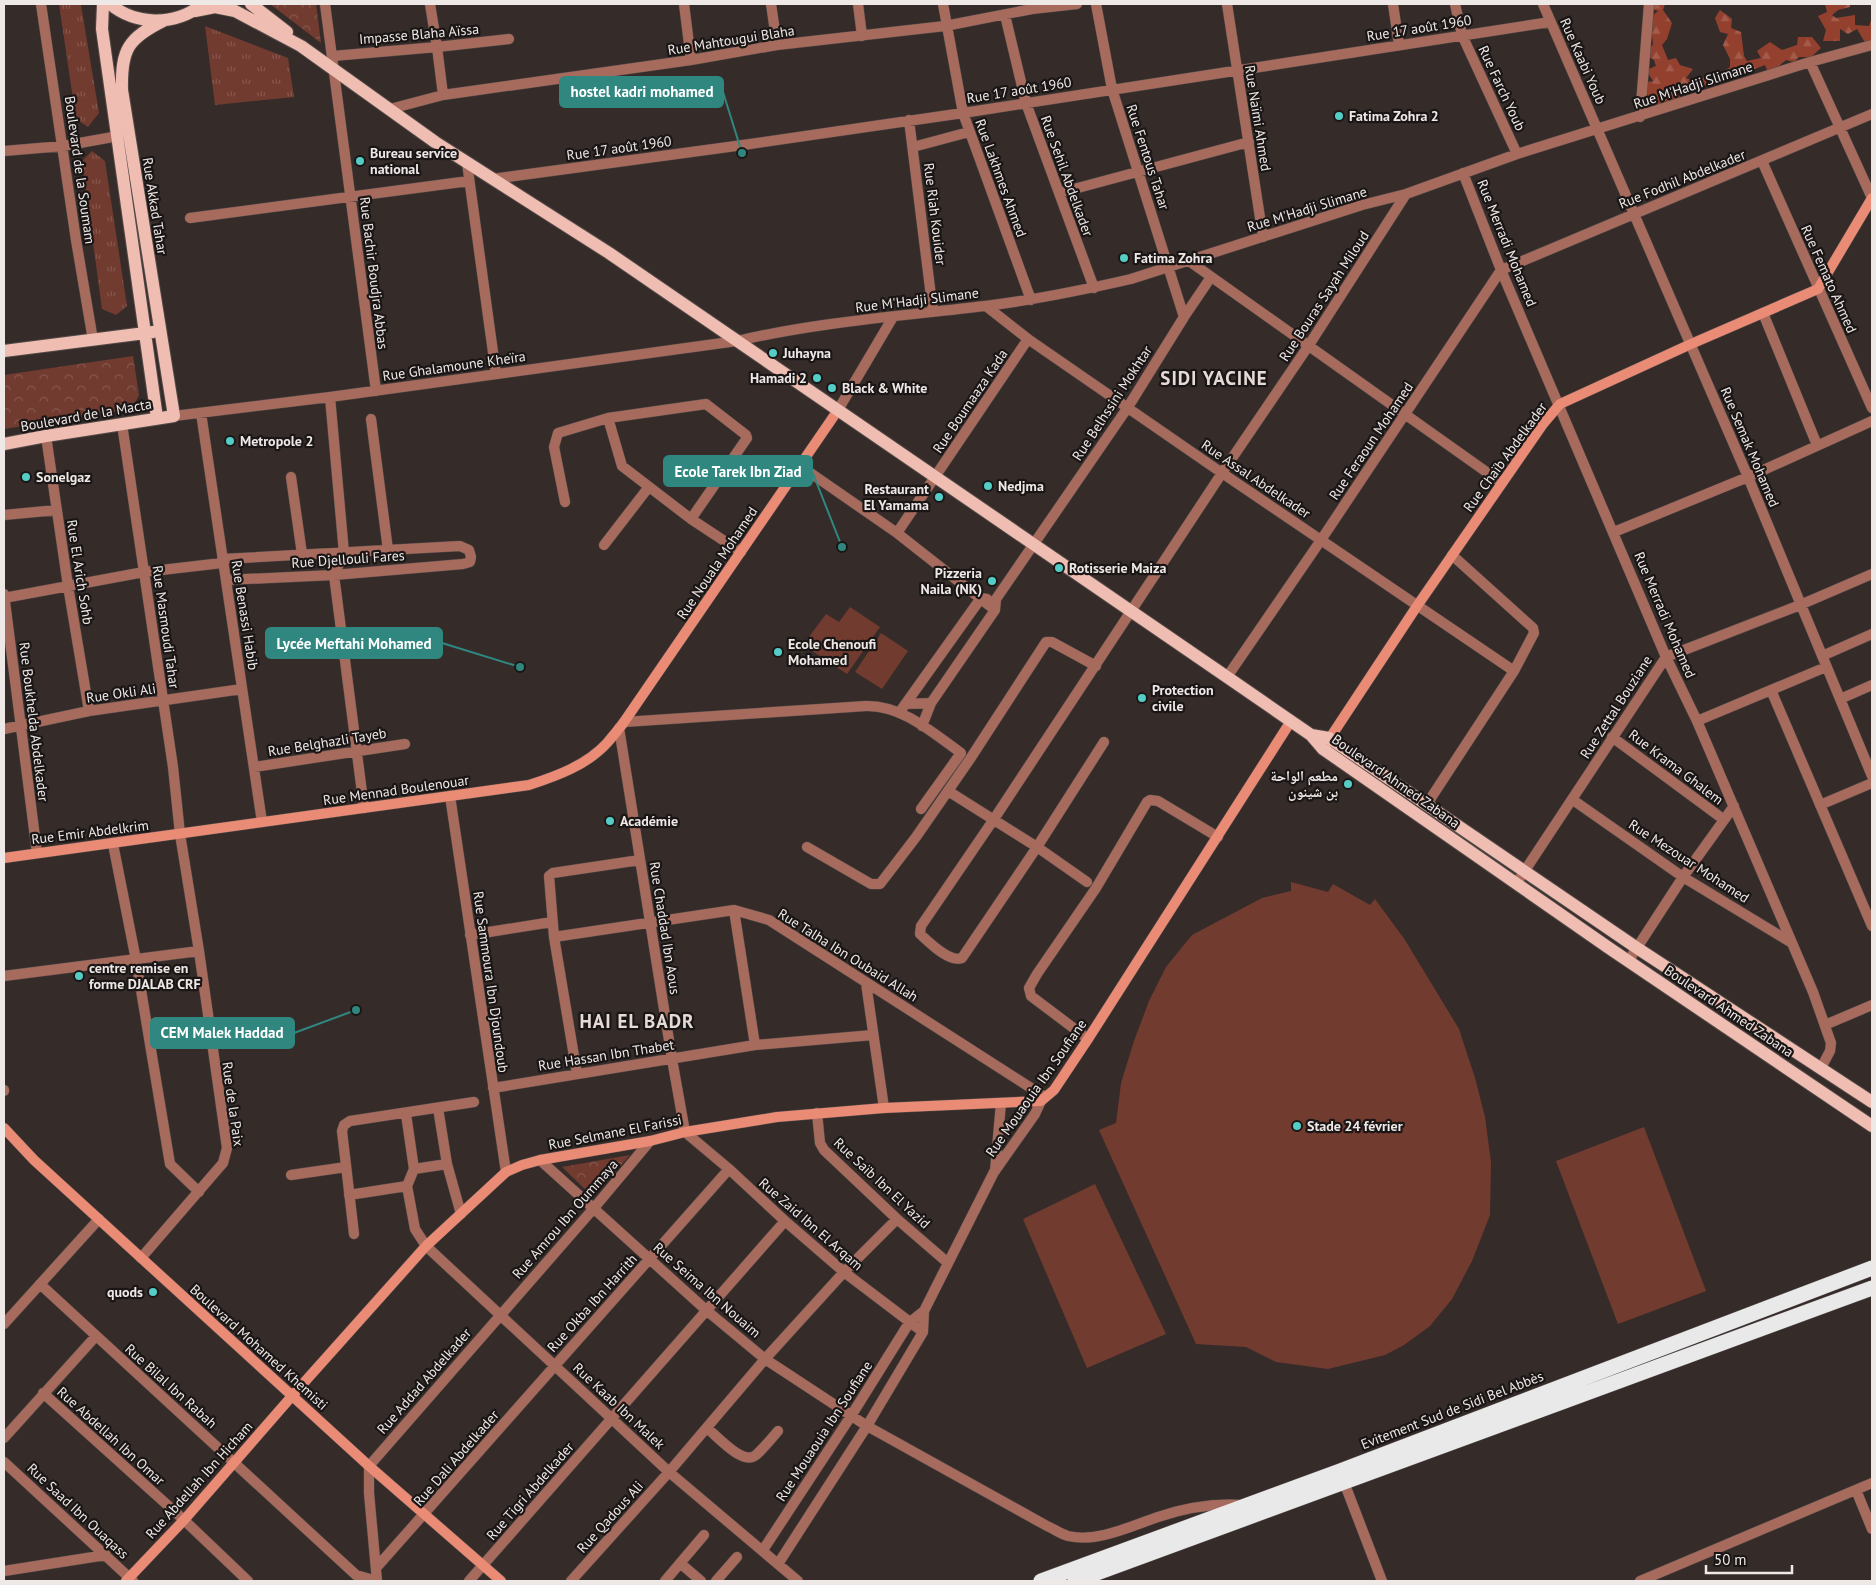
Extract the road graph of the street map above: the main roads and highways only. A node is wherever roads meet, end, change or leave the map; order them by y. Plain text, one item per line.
1 (103, 4) edge
2 (110, 4) edge
3 (251, 4) edge
4 (199, 7) edge
5 (165, 20) junction
6 (301, 46) junction
7 (123, 135) junction
8 (160, 331) junction
9 (145, 333) junction
10 (4, 351) edge
11 (174, 416) joint
12 (157, 418) junction
13 (4, 444) edge
14 (1326, 743) junction
15 (1784, 1043) junction
16 (1774, 1059) junction
17 (1860, 1094) junction
18 (1872, 1102) edge
19 (1850, 1110) junction
20 (1872, 1126) edge
21 (1872, 1268) edge
22 (1872, 1288) edge
23 (1342, 1477) junction
24 (1261, 1505) junction
25 (1041, 1581) edge
26 (1076, 1581) edge

1 - 7 main road, Rue Akkad Tahar
2 - 5 main road
3 - 6 main road
4 - 5 main road
4 - 6 main road
5 - 7 main road, Rue Akkad Tahar
6 - 14 main road, Boulevard Ahmed Zabana
7 - 8 main road, Rue Akkad Tahar
7 - 9 main road, Rue Akkad Tahar
8 - 9 main road
8 - 11 main road, Rue Akkad Tahar
9 - 10 main road
9 - 12 main road, Rue Akkad Tahar
11 - 12 main road, Boulevard de la Macta
12 - 13 main road, Boulevard de la Macta
14 - 15 main road, Boulevard Ahmed Zabana
14 - 16 main road, Boulevard Ahmed Zabana
15 - 16 main road
15 - 17 main road, Boulevard Ahmed Zabana
16 - 19 main road, Boulevard Ahmed Zabana
17 - 18 main road, Boulevard Ahmed Zabana
17 - 19 main road
19 - 20 main road, Boulevard Ahmed Zabana
21 - 23 highway, Evitement Sud de Sidi Bel Abbès
22 - 23 highway, Evitement Sud de Sidi Bel Abbès
23 - 24 highway, Evitement Sud de Sidi Bel Abbès
24 - 25 highway, Evitement Sud de Sidi Bel Abbès
24 - 26 highway, Evitement Sud de Sidi Bel Abbès

